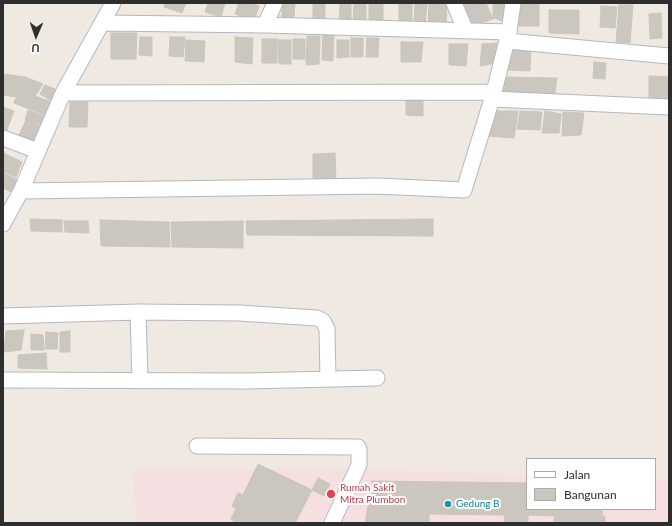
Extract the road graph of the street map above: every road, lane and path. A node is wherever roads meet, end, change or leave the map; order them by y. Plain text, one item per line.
1 (113, 3) edge
2 (275, 3) edge
3 (454, 3) edge
4 (513, 3) edge
5 (102, 23) junction
6 (266, 25) junction
7 (465, 29) junction
8 (508, 36) junction
9 (669, 56) edge
10 (63, 93) junction
11 (493, 95) junction
12 (669, 107) edge
13 (3, 138) edge
14 (38, 151) junction
15 (21, 191) junction
16 (3, 224) edge
17 (138, 312) junction
18 (3, 316) edge
19 (377, 378) dead end
20 (328, 379) junction
21 (3, 380) edge
22 (140, 381) junction
23 (197, 446) dead end
24 (332, 523) edge

1 - 5 street
2 - 6 street
3 - 7 street
4 - 8 street
5 - 6 street
5 - 10 street
6 - 7 street
7 - 8 street
8 - 9 street
8 - 11 street
10 - 11 street
10 - 14 street
11 - 12 street
11 - 15 street
13 - 14 street
14 - 15 street
15 - 16 street
17 - 18 street
17 - 20 street
17 - 22 street
19 - 20 street
20 - 22 street
21 - 22 street
23 - 24 street

